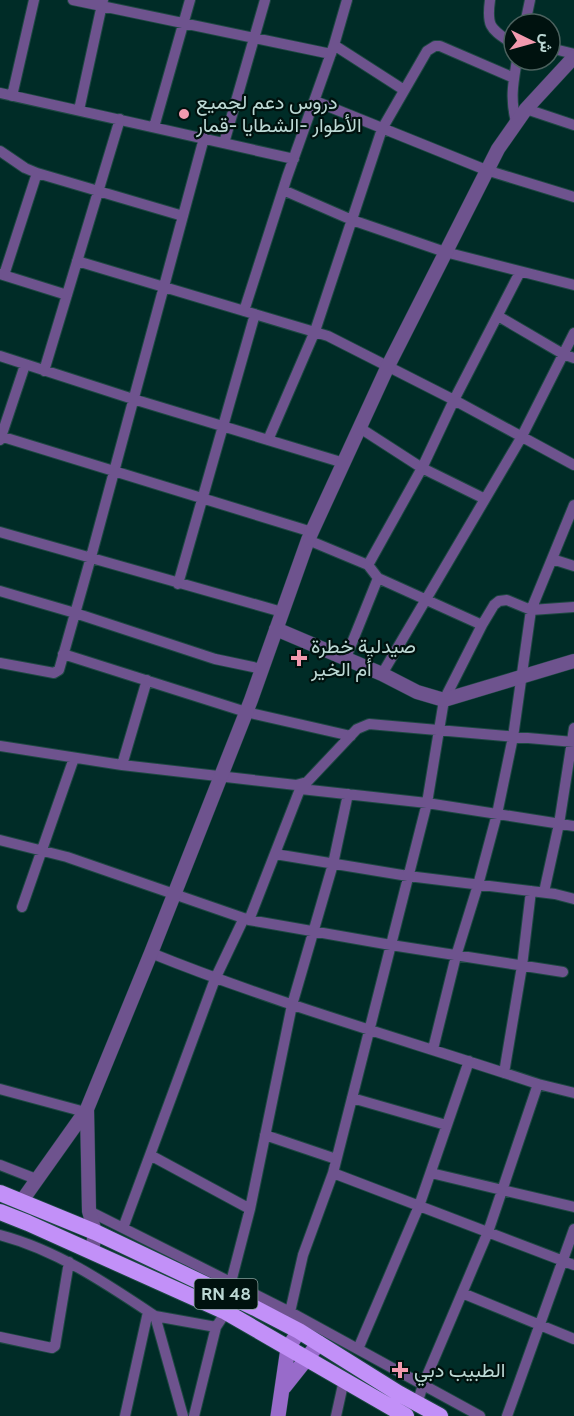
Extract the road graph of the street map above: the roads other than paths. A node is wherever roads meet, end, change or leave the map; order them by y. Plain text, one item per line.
1 (34, 0) edge
2 (73, 0) edge
3 (190, 0) edge
4 (265, 0) edge
5 (347, 0) edge
6 (490, 0) edge
7 (102, 3) edge
8 (183, 24) junction
9 (502, 36) edge
10 (254, 39) junction
11 (332, 50) junction
12 (574, 55) edge
13 (515, 72) edge
14 (514, 78) junction
15 (404, 90) junction
16 (0, 93) edge
17 (12, 96) junction
18 (315, 100) junction
19 (526, 109) junction
20 (79, 110) junction
21 (120, 119) junction
22 (516, 122) junction
23 (574, 125) edge
24 (154, 127) junction
25 (382, 129) junction
26 (204, 138) junction
27 (224, 143) junction
28 (0, 151) edge
29 (294, 159) junction
30 (486, 170) junction
31 (37, 173) junction
32 (283, 190) junction
33 (98, 191) junction
34 (574, 197) edge
35 (183, 216) junction
36 (352, 220) junction
37 (445, 252) junction
38 (77, 261) junction
39 (520, 272) junction
40 (2, 274) edge
41 (574, 285) edge
42 (164, 286) junction
43 (67, 295) junction
44 (249, 312) junction
45 (498, 316) junction
46 (315, 331) junction
47 (574, 333) edge
48 (563, 354) junction
49 (0, 356) edge
50 (574, 358) edge
51 (25, 365) junction
52 (388, 366) junction
53 (44, 371) junction
54 (134, 399) junction
55 (454, 400) junction
56 (222, 426) junction
57 (360, 428) junction
58 (0, 438) edge
59 (521, 438) junction
60 (268, 440) junction
61 (344, 463) junction
62 (574, 465) edge
63 (422, 468) junction
64 (114, 471) junction
65 (202, 499) junction
66 (485, 499) junction
67 (574, 505) edge
68 (0, 532) edge
69 (310, 536) junction
70 (91, 557) junction
71 (552, 559) junction
72 (368, 565) junction
73 (574, 566) edge
74 (378, 578) junction
75 (178, 584) junction
76 (0, 591) edge
77 (426, 600) junction
78 (574, 607) edge
79 (531, 610) junction
80 (282, 612) junction
81 (75, 613) junction
82 (482, 625) junction
83 (276, 629) junction
84 (63, 654) junction
85 (345, 660) junction
86 (574, 661) edge
87 (0, 663) edge
88 (262, 669) junction
89 (382, 675) junction
90 (520, 677) junction
91 (147, 680) junction
92 (444, 700) junction
93 (246, 712) junction
94 (574, 728) edge
95 (439, 732) junction
96 (351, 736) junction
97 (513, 737) junction
98 (573, 742) edge
99 (0, 746) edge
100 (74, 758) junction
101 (122, 765) junction
102 (221, 775) junction
103 (302, 786) junction
104 (348, 794) junction
105 (427, 803) junction
106 (497, 814) junction
107 (559, 824) junction
108 (574, 826) edge
109 (0, 840) edge
110 (42, 851) junction
111 (275, 854) junction
112 (333, 864) junction
113 (408, 876) junction
114 (478, 885) junction
115 (531, 891) junction
116 (544, 892) junction
117 (174, 894) junction
118 (574, 899) edge
119 (22, 908) dead end
120 (247, 919) junction
121 (313, 932) junction
122 (391, 945) junction
123 (151, 953) junction
124 (456, 956) junction
125 (522, 966) junction
126 (563, 972) dead end
127 (215, 979) junction
128 (292, 1005) junction
129 (369, 1029) junction
130 (433, 1049) junction
131 (469, 1061) junction
132 (504, 1073) junction
133 (538, 1084) junction
134 (0, 1089) edge
135 (574, 1093) edge
136 (352, 1098) junction
137 (86, 1110) junction
138 (446, 1125) junction
139 (265, 1135) junction
140 (150, 1155) junction
141 (336, 1160) junction
142 (0, 1165) edge
143 (333, 1173) junction
144 (431, 1173) junction
145 (36, 1179) junction
146 (502, 1191) junction
147 (0, 1193) edge
148 (21, 1202) junction
149 (419, 1206) junction
150 (574, 1207) edge
151 (250, 1209) junction
152 (89, 1211) junction
153 (0, 1212) edge
154 (123, 1228) junction
155 (574, 1229) edge
156 (488, 1232) junction
157 (95, 1233) junction
158 (0, 1235) edge
159 (92, 1252) junction
160 (562, 1260) junction
161 (69, 1262) junction
162 (574, 1265) edge
163 (462, 1293) junction
164 (230, 1297) junction
165 (290, 1312) junction
166 (152, 1314) junction
167 (540, 1325) junction
168 (216, 1327) junction
169 (299, 1331) junction
170 (0, 1337) edge
171 (574, 1339) edge
172 (319, 1343) junction
173 (288, 1348) junction
174 (358, 1349) junction
175 (308, 1359) junction
176 (344, 1380) junction
177 (423, 1385) junction
178 (284, 1387) junction
179 (412, 1410) edge
180 (125, 1416) edge
181 (183, 1416) edge
182 (194, 1416) edge
183 (278, 1416) edge
184 (336, 1416) edge
185 (440, 1416) edge
186 (480, 1416) edge
187 (507, 1416) edge

1 - 17 street
2 - 7 street
3 - 8 street
4 - 10 street
5 - 11 street
6 - 9 street
7 - 8 street
7 - 20 street
8 - 10 street
8 - 24 street
10 - 11 street
10 - 27 street
11 - 15 street
11 - 18 street
12 - 19 street
13 - 14 street
14 - 15 street
14 - 22 street
15 - 25 street
16 - 17 street
17 - 20 street
18 - 25 street
18 - 29 street
19 - 22 street
19 - 23 street
20 - 21 street
21 - 24 street
21 - 33 street
22 - 30 street
24 - 26 street
25 - 30 street
25 - 36 street
26 - 27 street
26 - 35 street
27 - 29 street
28 - 31 street
29 - 32 street
30 - 34 street
30 - 37 street
31 - 33 street
31 - 40 street
32 - 36 street
32 - 44 street
33 - 35 street
33 - 38 street
35 - 42 street
36 - 37 street
36 - 46 street
37 - 39 street
37 - 52 street
38 - 42 street
38 - 43 street
39 - 41 street
39 - 45 street
40 - 43 street
42 - 44 street
42 - 54 street
43 - 53 street
44 - 46 street
44 - 56 street
45 - 48 street
45 - 55 street
46 - 52 street
46 - 60 street
47 - 48 street
48 - 50 street
48 - 59 street
49 - 51 street
51 - 53 street
51 - 58 street
52 - 55 street
52 - 57 street
53 - 54 street
54 - 56 street
54 - 64 street
55 - 59 street
55 - 63 street
56 - 60 street
56 - 65 street
57 - 61 street
57 - 63 street
58 - 64 street
59 - 62 street
59 - 66 street
60 - 61 street
61 - 69 street
63 - 66 street
63 - 72 street
64 - 65 street
64 - 70 street
65 - 69 street
65 - 75 street
66 - 77 street
67 - 71 street
68 - 70 street
69 - 72 street
69 - 80 street
70 - 75 street
70 - 81 street
71 - 73 street
71 - 79 street
72 - 74 street
74 - 77 street
74 - 85 street
75 - 80 street
76 - 81 street
77 - 82 street
77 - 89 street
78 - 79 street
79 - 82 street
79 - 90 street
80 - 83 street
81 - 84 street
81 - 88 street
82 - 92 street
83 - 85 street
83 - 88 street
84 - 87 street
84 - 91 street
85 - 89 street
86 - 90 street
88 - 93 street
89 - 92 street
90 - 92 street
90 - 97 street
91 - 93 street
91 - 101 street
92 - 95 street
93 - 96 street
93 - 102 street
94 - 98 street
95 - 96 street
95 - 97 street
95 - 105 street
96 - 103 street
97 - 98 street
97 - 106 street
98 - 107 street
99 - 100 street
100 - 101 street
100 - 110 street
101 - 102 street
102 - 103 street
102 - 117 street
103 - 104 street
103 - 111 street
104 - 105 street
104 - 112 street
105 - 106 street
105 - 113 street
106 - 107 street
106 - 114 street
107 - 108 street
107 - 116 street
109 - 110 street
110 - 117 street
110 - 119 street
111 - 112 street
111 - 120 street
112 - 113 street
112 - 121 street
113 - 114 street
113 - 122 street
114 - 115 street
114 - 124 street
115 - 116 street
115 - 125 street
116 - 118 street
117 - 120 street
117 - 123 street
120 - 121 street
120 - 127 street
121 - 122 street
121 - 128 street
122 - 124 street
122 - 129 street
123 - 127 street
123 - 137 street
124 - 125 street
124 - 130 street
125 - 126 street
125 - 132 street
127 - 128 street
127 - 140 street
128 - 129 street
128 - 139 street
129 - 130 street
129 - 136 street
130 - 131 street
131 - 132 street
131 - 138 street
132 - 133 street
133 - 135 street
133 - 146 street
134 - 137 street
136 - 138 street
136 - 141 street
137 - 145 street
137 - 152 street
138 - 144 street
139 - 141 street
139 - 151 street
140 - 151 street
140 - 154 street
141 - 143 street
142 - 145 street
143 - 149 street
143 - 165 street
144 - 146 street
144 - 149 street
145 - 148 street
146 - 150 street
146 - 156 street
147 - 148 highway, RN 48
148 - 157 highway, RN 48
149 - 156 street
149 - 174 street
151 - 164 street
152 - 154 street
152 - 157 street
153 - 159 highway, RN 48
154 - 164 street
155 - 160 street
156 - 160 street
156 - 163 street
157 - 159 street
157 - 164 highway, RN 48
158 - 161 street
159 - 164 highway, RN 48
160 - 162 street
160 - 167 street
161 - 166 street
161 - 170 street
163 - 167 street
163 - 177 street
164 - 165 street
164 - 168 street
164 - 169 highway, RN 48
164 - 173 highway, RN 48
165 - 174 street
166 - 168 street
166 - 180 street
166 - 181 street
167 - 171 street
167 - 187 street
168 - 182 street
169 - 172 highway, RN 48
169 - 173 main road
172 - 175 main road
172 - 179 highway, RN 48
173 - 175 highway, RN 48
173 - 178 main road
174 - 177 street
175 - 176 highway, RN 48
175 - 178 main road
176 - 179 highway, RN 48
176 - 184 street
177 - 179 street
177 - 186 street
178 - 183 main road
179 - 185 highway, RN 48

